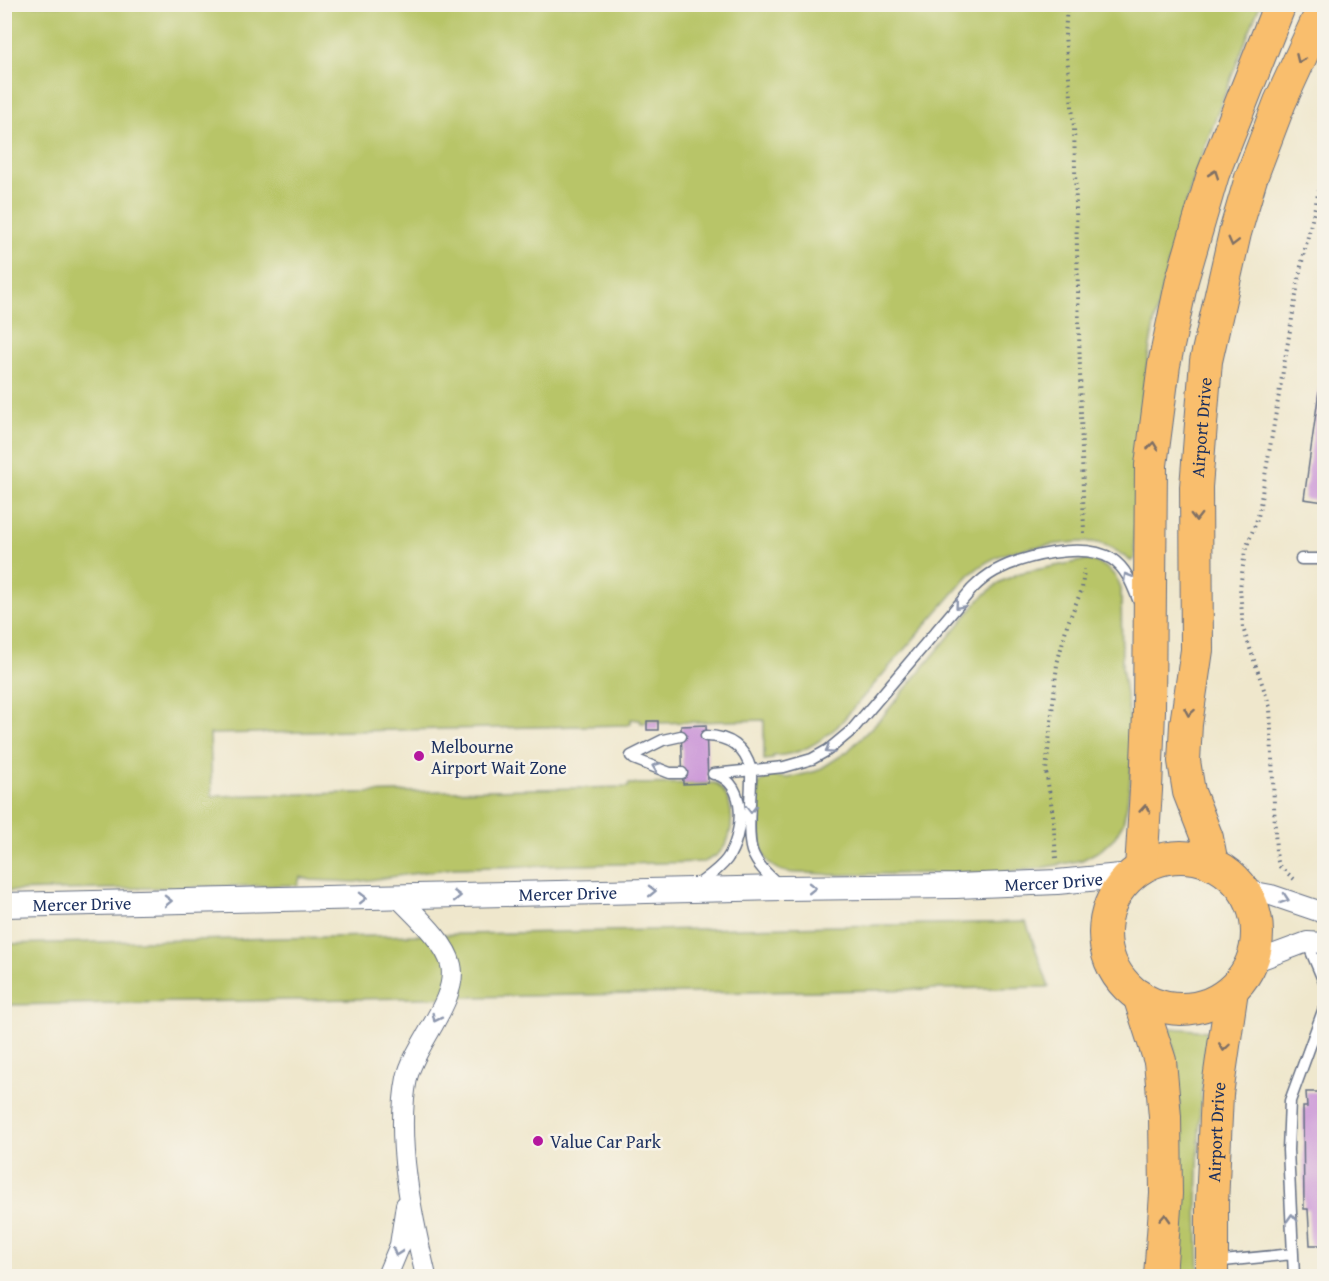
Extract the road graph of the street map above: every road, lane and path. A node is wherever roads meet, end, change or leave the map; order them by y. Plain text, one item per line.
1 (1067, 4) edge
2 (1280, 4) edge
3 (1324, 6) edge
4 (1324, 169) edge
5 (1084, 550) junction
6 (1301, 559) dead end
7 (1324, 559) edge
8 (1150, 630) junction
9 (681, 736) dead end
10 (706, 736) dead end
11 (751, 770) junction
12 (682, 773) dead end
13 (1212, 864) junction
14 (1136, 871) junction
15 (1296, 880) dead end
16 (1057, 882) junction
17 (783, 888) junction
18 (690, 890) junction
19 (1244, 890) junction
20 (398, 897) junction
21 (4, 905) edge
22 (1324, 913) edge
23 (1316, 943) edge
24 (1251, 963) junction
25 (1324, 982) edge
26 (1232, 990) junction
27 (1138, 996) junction
28 (1324, 1008) edge
29 (409, 1184) junction
30 (1293, 1254) junction
31 (1212, 1270) edge
32 (387, 1276) edge
33 (426, 1276) edge
34 (1160, 1276) edge
35 (1294, 1276) edge

1 - 5 path
8 -> 2 main road
3 -> 13 main road, Airport Drive
4 - 15 path
8 -> 5 lane
5 -> 11 lane
5 - 16 path
6 - 7 lane
14 -> 8 main road
12 -> 9 lane
10 - 11 lane
11 -> 17 lane
11 - 18 lane
13 - 14 main road
13 - 19 main road
14 - 16 street, Mercer Drive
14 - 27 main road
17 -> 16 street, Mercer Drive
17 - 18 street, Mercer Drive
20 -> 18 street, Mercer Drive
19 -> 22 street
19 - 24 main road
21 -> 20 street, Mercer Drive
20 -> 29 street
23 - 24 street
23 - 25 lane
24 - 26 main road
26 - 27 main road
26 -> 31 main road, Airport Drive
34 -> 27 main road
30 -> 28 lane
29 -> 32 street
29 - 33 street
30 - 31 lane
30 - 35 lane

